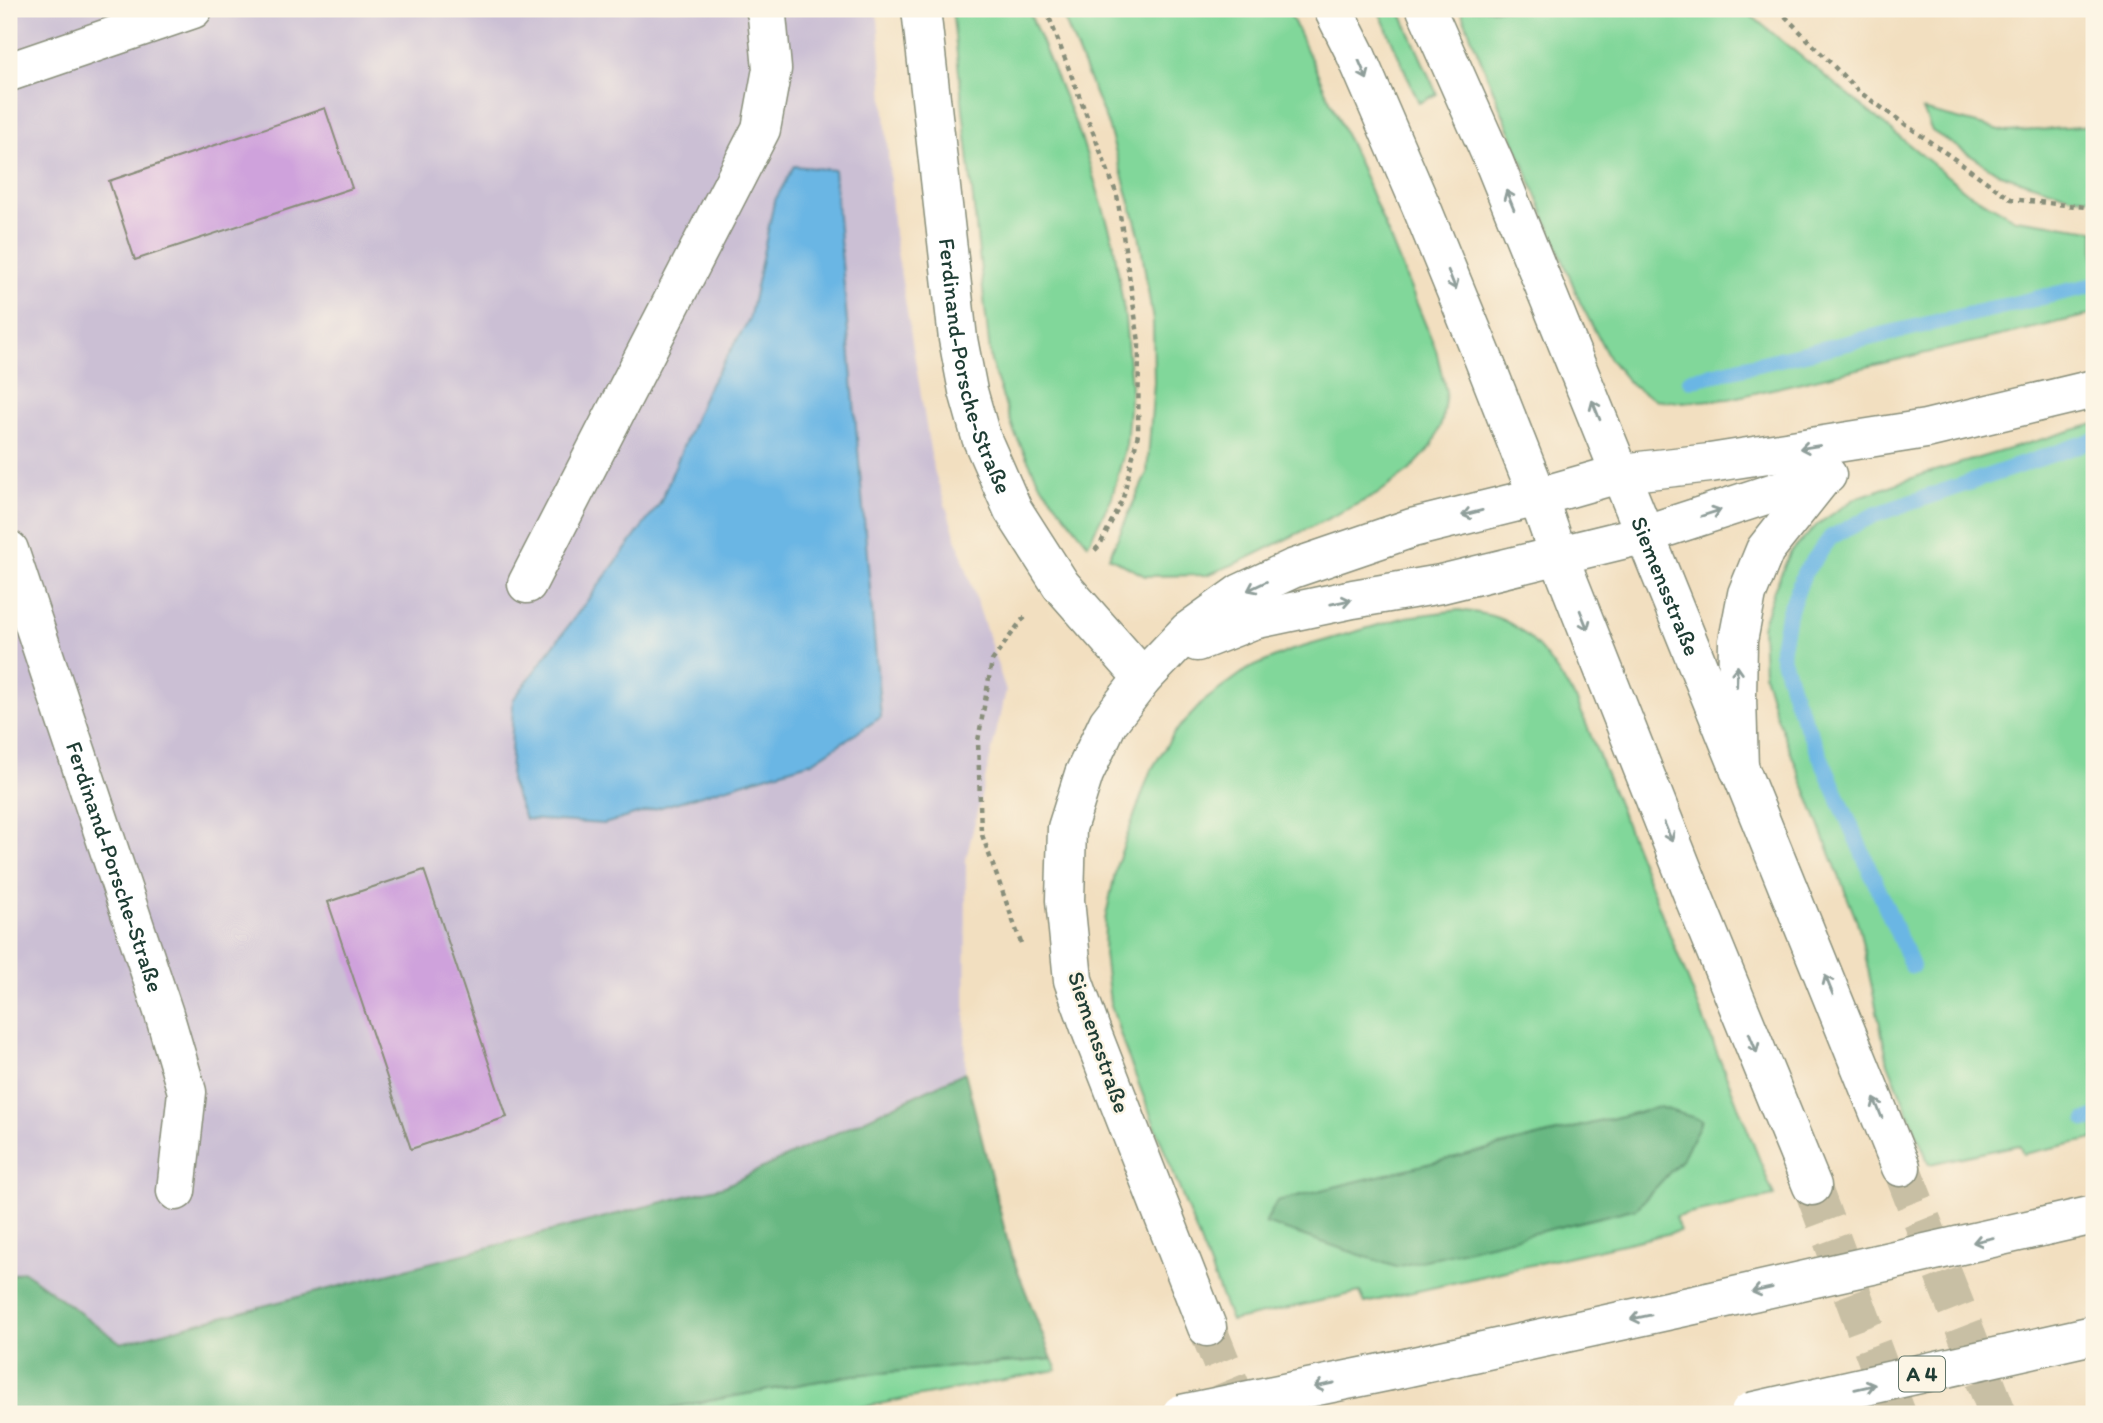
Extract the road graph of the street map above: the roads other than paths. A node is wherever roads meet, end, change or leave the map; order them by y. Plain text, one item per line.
1 (193, 9) edge
2 (765, 9) edge
3 (922, 9) edge
4 (1334, 9) edge
5 (1426, 9) edge
6 (9, 72) edge
7 (2094, 389) edge
8 (1926, 429) junction
9 (1622, 473) junction
10 (1823, 477) junction
11 (1538, 497) junction
12 (1646, 534) junction
13 (9, 550) edge
14 (1559, 557) junction
15 (527, 584) dead end
16 (1143, 678) junction
17 (1739, 769) junction
18 (1902, 1167) tunnel mouth
19 (1812, 1186) tunnel mouth
20 (176, 1191) dead end
21 (2094, 1215) edge
22 (1207, 1327) tunnel mouth
23 (2094, 1335) edge
24 (1746, 1413) edge
25 (1181, 1414) edge

1 - 6 main road
2 - 15 main road
3 - 16 main road, Ferdinand-Porsche-Straße
4 -> 11 main road
9 -> 5 main road, Siemensstraße
7 - 8 main road
8 -> 9 main road, Siemensstraße
8 - 10 main road, Siemensstraße
9 - 11 main road, Siemensstraße
9 - 12 main road, Siemensstraße
12 -> 10 main road, Siemensstraße
17 -> 10 main road
11 - 14 main road
11 -> 16 main road, Siemensstraße
12 - 14 main road, Siemensstraße
12 - 17 main road, Siemensstraße
13 - 20 main road, Ferdinand-Porsche-Straße
16 -> 14 main road, Siemensstraße
14 -> 19 main road
16 - 22 main road, Siemensstraße
18 -> 17 main road, Siemensstraße
21 -> 25 main road, bridge
24 -> 23 main road, A 4, bridge

